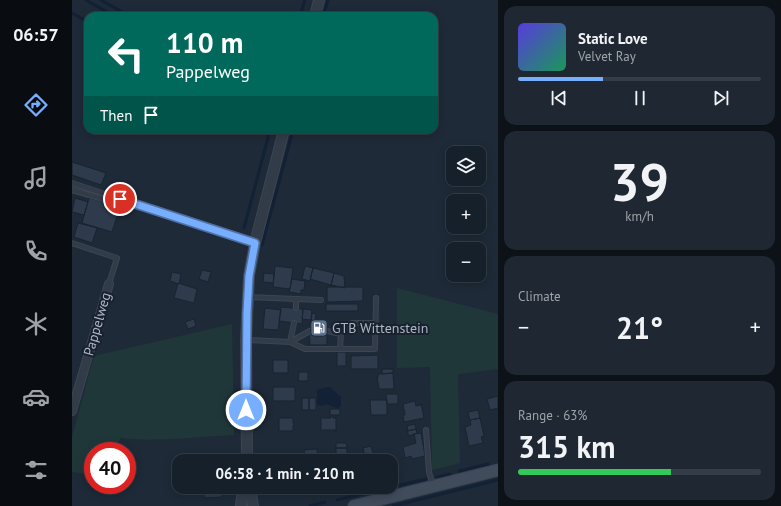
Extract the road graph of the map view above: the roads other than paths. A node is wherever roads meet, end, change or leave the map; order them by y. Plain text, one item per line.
1 (319, 0) edge
2 (316, 12) edge
3 (283, 134) edge
4 (72, 183) edge
5 (72, 190) edge
6 (120, 199) junction
7 (255, 243) junction
8 (72, 244) edge
9 (109, 284) joint
10 (248, 297) junction
11 (376, 298) dead end
12 (296, 299) junction
13 (322, 300) dead end
14 (296, 308) dead end
15 (294, 323) dead end
16 (376, 323) junction
17 (310, 331) dead end
18 (327, 332) dead end
19 (341, 334) junction
20 (246, 340) junction
21 (290, 342) junction
22 (340, 349) junction
23 (72, 411) edge
24 (426, 430) dead end
25 (246, 454) edge
26 (498, 470) edge
27 (433, 487) junction
28 (242, 494) edge
29 (251, 494) edge
30 (241, 506) edge
31 (253, 506) edge
32 (354, 506) edge

1 - 2 street
3 - 7 street
4 - 6 lane
5 - 6 lane
6 - 7 street
7 - 10 street
8 - 9 lane
9 - 23 street, Pappelweg
10 - 12 lane
10 - 20 street
11 - 16 lane
12 - 13 lane
12 - 14 lane
15 - 21 lane
16 - 19 lane
16 - 22 lane
17 - 21 lane
18 - 19 lane
19 - 22 lane
20 - 21 lane
20 - 25 street
21 - 22 lane
24 - 27 lane
26 - 27 main road
27 - 32 main road
28 - 30 street
29 - 31 street

